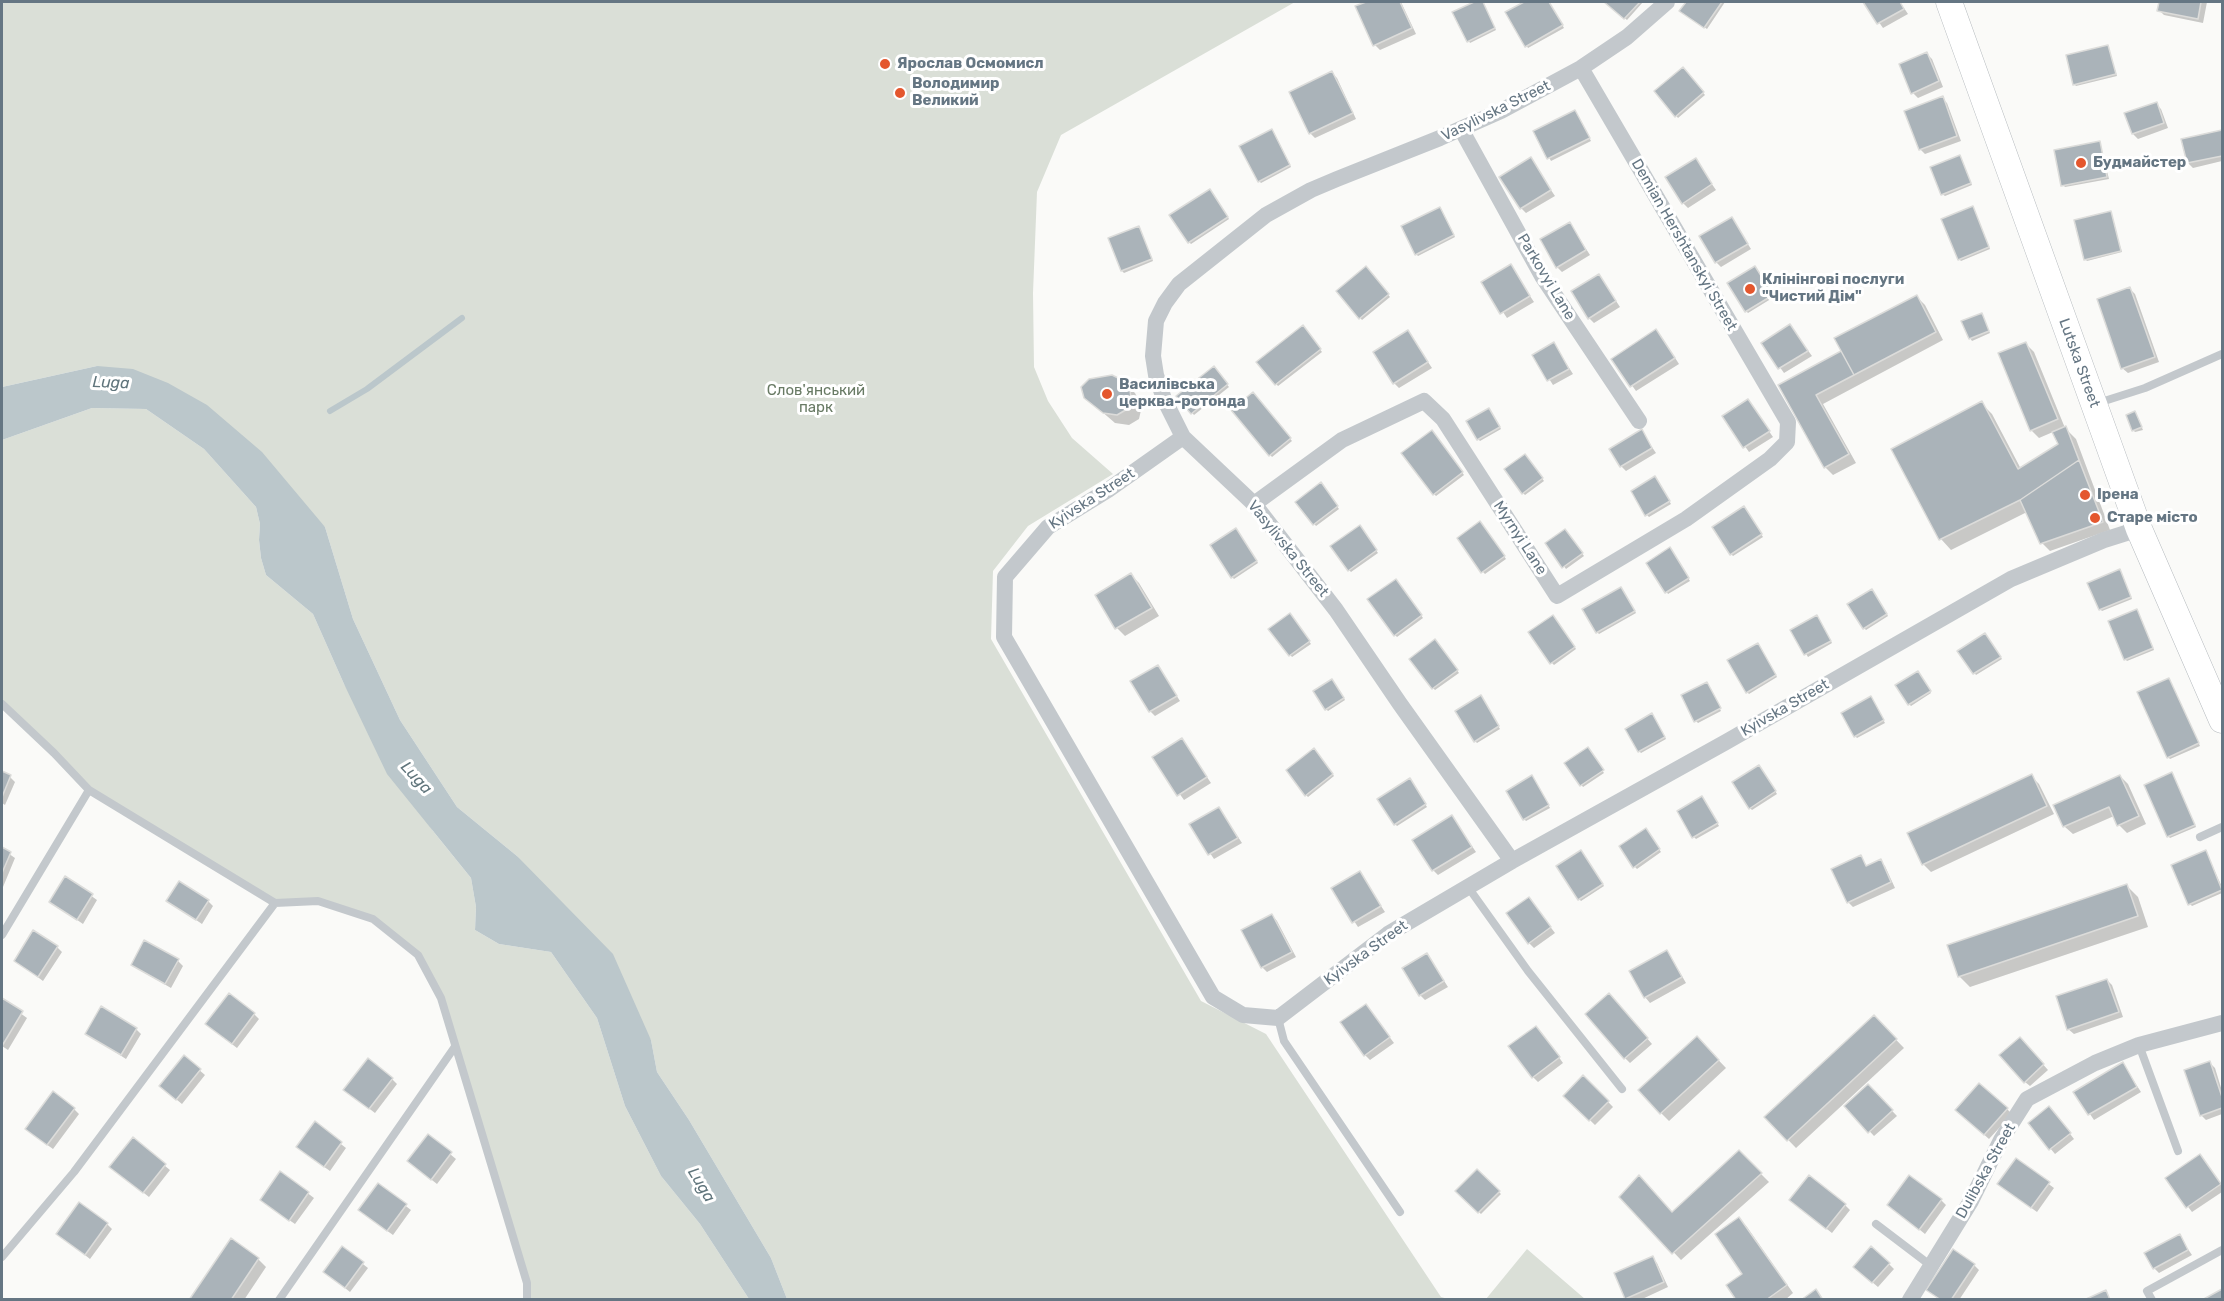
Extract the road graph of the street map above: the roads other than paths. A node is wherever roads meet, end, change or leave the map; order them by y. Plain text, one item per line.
1 (1667, 2) edge
2 (1949, 2) edge
3 (1581, 69) junction
4 (1461, 129) junction
5 (2223, 354) edge
6 (2094, 404) junction
7 (1638, 421) dead end
8 (1788, 422) joint
9 (1183, 437) junction
10 (1254, 504) junction
11 (2139, 529) junction
12 (2, 704) edge
13 (2223, 720) edge
14 (89, 790) junction
15 (2223, 827) edge
16 (2200, 837) dead end
17 (1512, 861) junction
18 (1468, 887) junction
19 (275, 903) junction
20 (2, 936) edge
21 (1278, 1018) junction
22 (2223, 1023) edge
23 (2139, 1045) junction
24 (454, 1048) junction
25 (1622, 1089) dead end
26 (2178, 1151) dead end
27 (1400, 1212) dead end
28 (1876, 1224) dead end
29 (2223, 1250) edge
30 (2, 1257) edge
31 (1930, 1265) junction
32 (279, 1299) edge
33 (527, 1299) edge
34 (1910, 1299) edge
35 (2152, 1299) edge

1 - 3 street, Vasylivska Street
2 - 6 main road, Lutska Street
3 - 4 street, Vasylivska Street
3 - 8 street, Demian Hershtanskyi Street
4 - 7 street, Parkovyi Lane
4 - 9 street, Vasylivska Street
5 - 6 lane
6 - 11 main road, Lutska Street
8 - 10 street, Myrnyi Lane
9 - 10 street, Vasylivska Street
9 - 21 street, Kyivska Street
10 - 17 street, Vasylivska Street
11 - 13 main road, Lutska Street
11 - 17 street, Kyivska Street
12 - 14 lane
14 - 19 lane
14 - 20 lane
15 - 16 lane
17 - 18 street, Kyivska Street
18 - 21 street, Kyivska Street
18 - 25 lane
19 - 24 lane
19 - 30 lane
21 - 27 lane
22 - 23 street, Dulibska Street
23 - 26 lane
23 - 31 street, Dulibska Street
24 - 32 lane
24 - 33 lane
28 - 31 lane
29 - 35 lane
31 - 34 street, Dulibska Street

